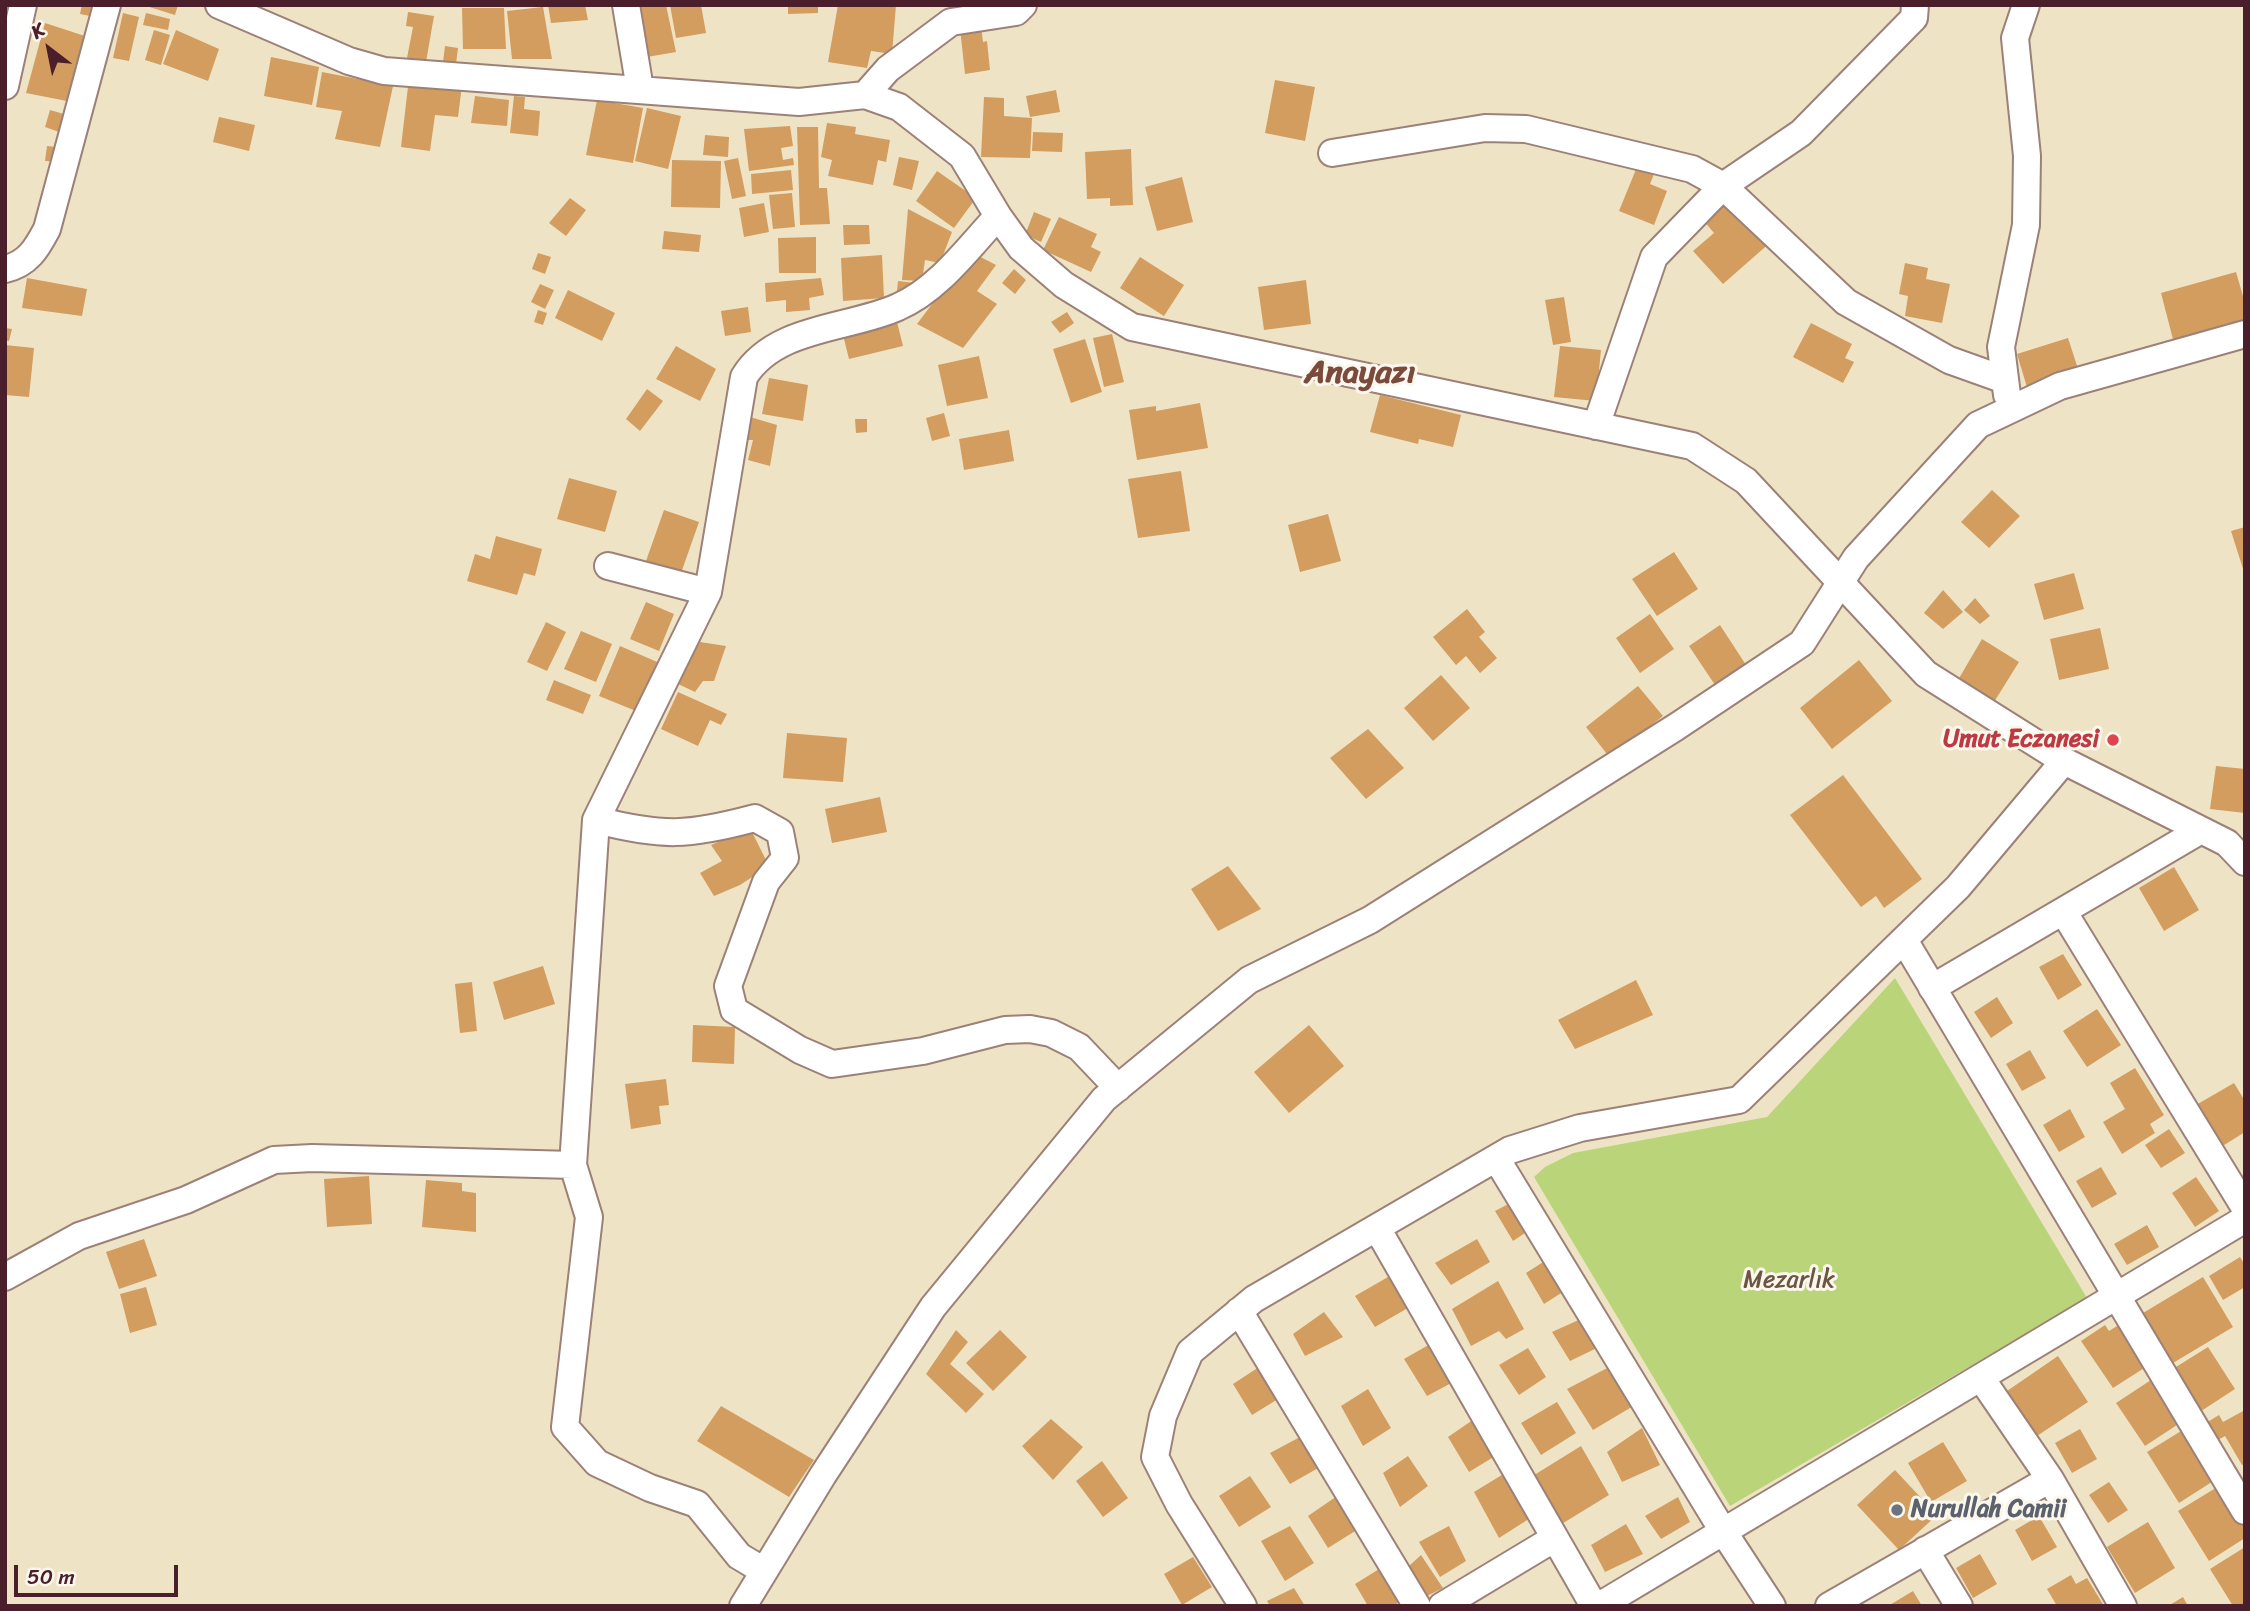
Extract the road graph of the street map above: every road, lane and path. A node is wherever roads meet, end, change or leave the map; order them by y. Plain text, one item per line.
1 (23, 5) edge
2 (107, 5) edge
3 (219, 5) edge
4 (626, 5) edge
5 (1023, 5) edge
6 (1915, 5) edge
7 (2026, 5) edge
8 (5, 86) edge
9 (640, 89) junction
10 (865, 95) junction
11 (1332, 153) dead end
12 (1723, 186) junction
13 (998, 216) junction
14 (5, 269) edge
15 (2245, 334) edge
16 (2005, 380) junction
17 (2008, 411) junction
18 (1597, 426) junction
19 (608, 566) dead end
20 (1842, 580) junction
21 (708, 592) junction
22 (2064, 761) junction
23 (596, 820) junction
24 (2201, 830) junction
25 (2239, 849) edge
26 (2063, 911) junction
27 (1903, 940) junction
28 (1932, 988) junction
29 (1118, 1088) junction
30 (1496, 1158) junction
31 (573, 1165) junction
32 (2245, 1208) edge
33 (2245, 1219) edge
34 (1377, 1228) junction
35 (5, 1277) edge
36 (2116, 1297) junction
37 (1240, 1311) junction
38 (1981, 1378) junction
39 (2050, 1479) junction
40 (2245, 1510) edge
41 (1723, 1531) junction
42 (1555, 1538) junction
43 (1925, 1550) junction
44 (764, 1571) junction
45 (743, 1606) edge
46 (1243, 1606) edge
47 (1417, 1606) edge
48 (1441, 1606) edge
49 (1597, 1606) edge
50 (1772, 1606) edge
51 (1829, 1606) edge
52 (1959, 1606) edge
53 (2123, 1606) edge

1 - 8 street
2 - 14 street
3 - 9 street
4 - 9 street
5 - 10 street
6 - 12 street
7 - 16 street
9 - 10 street
10 - 13 street
11 - 12 street
12 - 16 street
12 - 18 street
13 - 18 street
13 - 21 street
15 - 17 street
16 - 17 street
17 - 20 street
18 - 20 street
19 - 21 street
20 - 22 street
20 - 29 street
21 - 23 street
22 - 24 street
22 - 27 street
23 - 29 street
23 - 31 street
24 - 25 street
24 - 26 street
26 - 28 street
26 - 32 street
27 - 28 street
27 - 30 street
28 - 36 street
29 - 44 street
30 - 34 street
30 - 41 street
31 - 35 street
31 - 44 street
33 - 36 street
34 - 37 street
34 - 42 street
36 - 38 street
36 - 40 street
37 - 46 street
37 - 47 street
38 - 39 street
38 - 41 street
39 - 43 street
39 - 53 street
41 - 49 street
41 - 50 street
42 - 48 street
42 - 49 street
43 - 51 street
43 - 52 street
44 - 45 street

